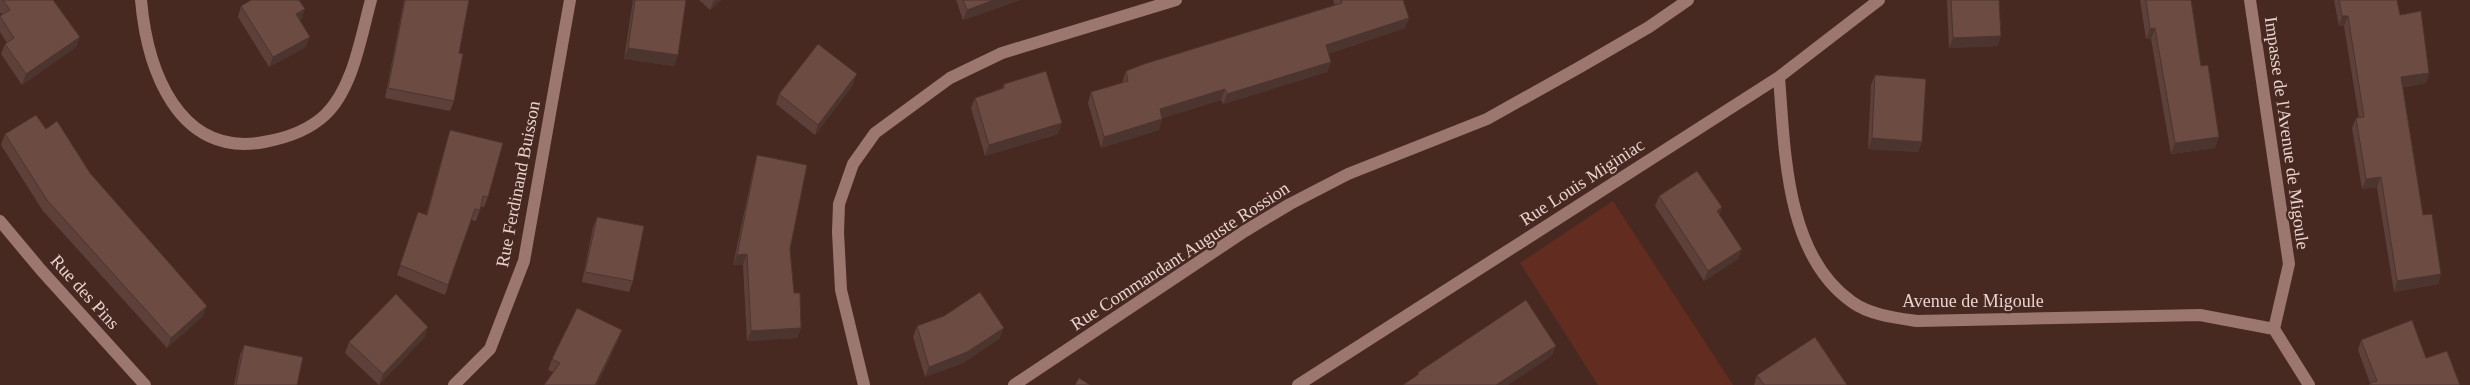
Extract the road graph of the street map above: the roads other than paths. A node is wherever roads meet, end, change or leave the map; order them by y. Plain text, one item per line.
1 (142, 0) edge
2 (371, 0) edge
3 (570, 0) edge
4 (1176, 0) edge
5 (1688, 0) edge
6 (1879, 0) edge
7 (2250, 0) edge
8 (1779, 77) junction
9 (0, 221) edge
10 (2274, 329) junction
11 (146, 385) edge
12 (454, 385) edge
13 (864, 385) edge
14 (1014, 385) edge
15 (1298, 385) edge
16 (2309, 385) edge

1 - 2 street
3 - 12 street, Rue Ferdinand Buisson
4 - 13 street
5 - 14 street, Rue Commandant Auguste Rossion
6 - 8 street, Rue Louis Miginiac
7 - 10 street, Impasse de l'Avenue de Migoule
8 - 10 street, Avenue de Migoule
8 - 15 street, Rue Louis Miginiac
9 - 11 street, Rue des Pins
10 - 16 street

